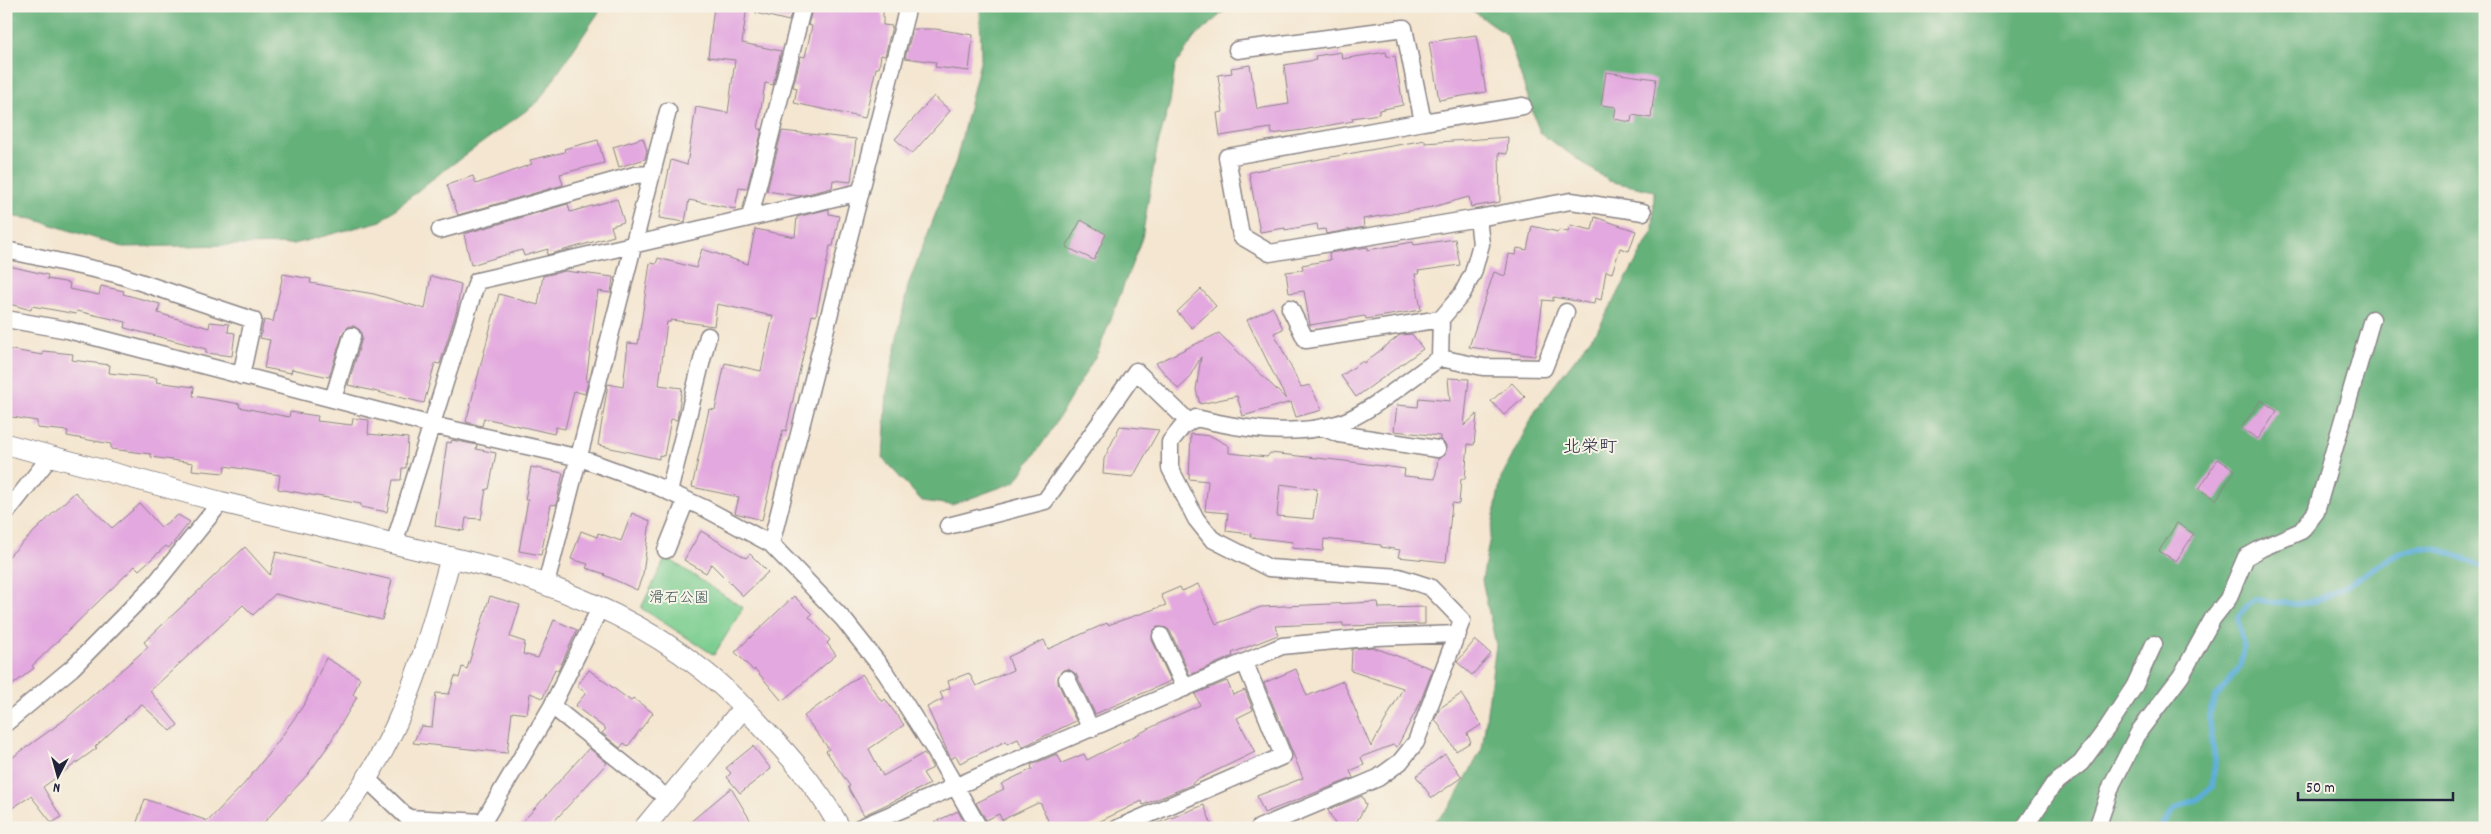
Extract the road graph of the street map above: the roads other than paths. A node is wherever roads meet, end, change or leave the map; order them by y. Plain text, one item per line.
1 (803, 6) edge
2 (908, 6) edge
3 (1237, 50) dead end
4 (1523, 106) dead end
5 (668, 111) dead end
6 (1423, 122) junction
7 (652, 174) junction
8 (860, 192) junction
9 (1643, 212) dead end
10 (750, 217) junction
11 (1478, 218) junction
12 (440, 230) dead end
13 (634, 244) junction
14 (6, 250) edge
15 (1290, 308) dead end
16 (1566, 312) dead end
17 (6, 318) edge
18 (1441, 319) junction
19 (2372, 319) dead end
20 (352, 336) dead end
21 (708, 336) dead end
22 (1440, 358) junction
23 (241, 376) junction
24 (333, 399) junction
25 (1189, 422) junction
26 (432, 425) junction
27 (1322, 427) junction
28 (6, 444) edge
29 (1437, 449) dead end
30 (50, 457) junction
31 (580, 458) junction
32 (669, 492) junction
33 (686, 500) junction
34 (221, 502) junction
35 (6, 513) edge
36 (948, 526) dead end
37 (394, 544) junction
38 (771, 544) junction
39 (666, 550) dead end
40 (451, 557) junction
41 (546, 584) junction
42 (600, 608) junction
43 (1458, 634) junction
44 (1161, 636) dead end
45 (2154, 644) dead end
46 (1245, 663) junction
47 (1067, 679) dead end
48 (1185, 688) junction
49 (552, 706) junction
50 (744, 707) junction
51 (6, 724) edge
52 (1091, 729) junction
53 (366, 778) junction
54 (956, 786) junction
55 (668, 799) junction
56 (649, 826) edge
57 (328, 828) edge
58 (840, 828) edge
59 (859, 828) edge
60 (979, 828) edge
61 (1118, 828) edge
62 (1260, 828) edge
63 (2024, 828) edge
64 (2097, 828) edge

1 - 10 street
2 - 8 street
3 - 6 street
4 - 6 street
5 - 7 street
6 - 11 street
7 - 12 street
7 - 13 street
8 - 10 street
8 - 38 street
9 - 11 street
10 - 13 street
11 - 18 street
13 - 26 street
13 - 31 street
14 - 23 street
15 - 18 street
16 - 22 street
17 - 23 street
18 - 22 street
19 - 64 street
20 - 24 street
21 - 32 street
22 - 27 street
23 - 24 street
24 - 26 street
25 - 27 street
25 - 36 street
25 - 43 street
26 - 31 street
26 - 37 street
27 - 29 street
28 - 30 street
30 - 34 street
30 - 35 street
31 - 32 street
31 - 41 street
32 - 33 street
33 - 38 street
33 - 39 street
34 - 37 street
34 - 51 street
37 - 40 street
38 - 54 street
40 - 41 street
40 - 53 street
41 - 42 street
42 - 49 street
42 - 50 street
43 - 46 street
43 - 62 street
44 - 48 street
45 - 63 street
46 - 48 street
46 - 61 street
47 - 52 street
48 - 52 street
49 - 53 street
49 - 55 street
50 - 55 street
50 - 58 street
52 - 54 street
53 - 57 street
54 - 59 street
54 - 60 street
55 - 56 street

